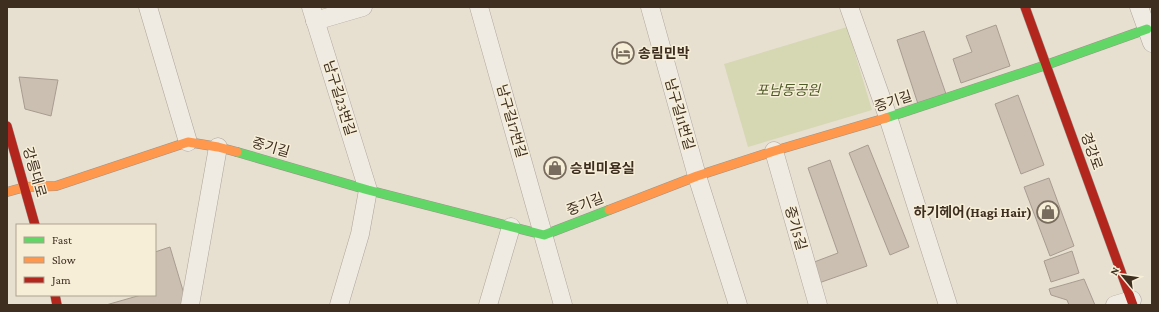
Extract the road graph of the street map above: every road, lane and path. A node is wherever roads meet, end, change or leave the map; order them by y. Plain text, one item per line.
1 (148, 7) edge
2 (363, 7) edge
3 (479, 7) edge
4 (650, 7) edge
5 (849, 7) edge
6 (1025, 7) edge
7 (1139, 7) edge
8 (313, 14) edge
9 (1150, 36) edge
10 (1046, 65) junction
11 (888, 117) junction
12 (7, 126) edge
13 (188, 142) junction
14 (218, 147) junction
15 (774, 151) junction
16 (697, 176) junction
17 (25, 188) junction
18 (368, 190) junction
19 (7, 192) edge
20 (35, 224) edge
21 (511, 227) junction
22 (544, 236) junction
23 (1127, 303) edge
24 (190, 305) edge
25 (339, 305) edge
26 (488, 305) edge
27 (563, 305) edge
28 (738, 305) edge
29 (818, 305) edge
30 (948, 305) edge

1 - 13 street
2 - 8 street
3 - 22 street, 남구길17번길
4 - 16 street, 남구길11번길
5 - 11 street
6 - 10 street, 경강로
7 - 9 street
8 - 18 street, 남구길23번길
9 - 10 street, 중기길
10 - 11 street, 중기길
10 - 23 street, 경강로
11 - 15 street, 중기길
11 - 30 street
12 - 17 street, 강릉대로
13 - 14 street, 중기길
13 - 17 street, 중기길
14 - 18 street, 중기길
14 - 24 street
15 - 16 street, 중기길
15 - 29 street, 중기5길
16 - 22 street, 중기길
16 - 28 street, 남구길11번길
17 - 19 street, 중기길
17 - 20 street, 강릉대로
18 - 21 street, 중기길
18 - 25 street
21 - 22 street, 중기길
21 - 26 street
22 - 27 street, 남구길17번길

